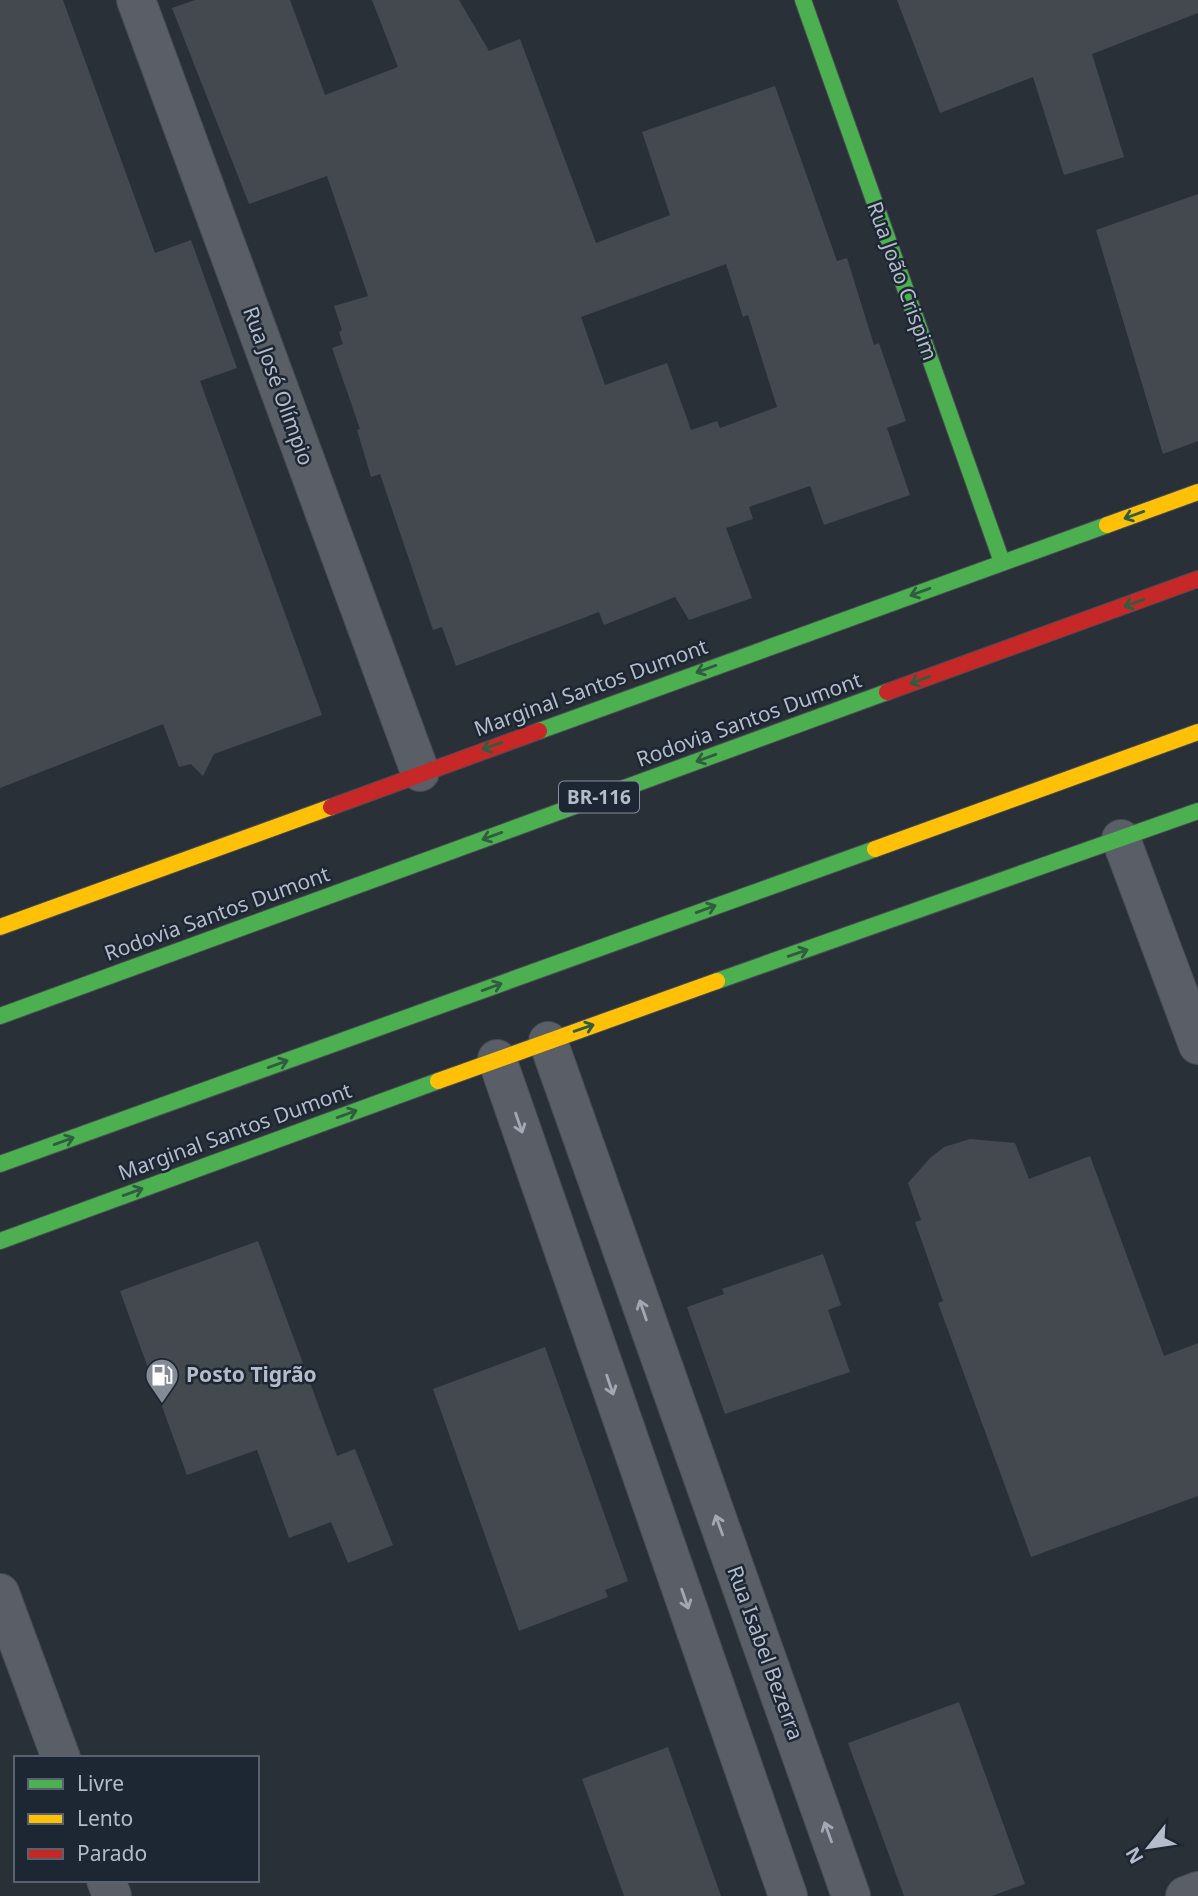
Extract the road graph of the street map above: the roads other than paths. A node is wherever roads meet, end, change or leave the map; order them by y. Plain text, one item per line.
1 (136, 0) edge
2 (803, 0) edge
3 (1198, 492) edge
4 (1002, 562) junction
5 (1198, 579) edge
6 (1198, 732) edge
7 (420, 772) junction
8 (1198, 811) edge
9 (1121, 839) junction
10 (0, 927) edge
11 (0, 1016) edge
12 (548, 1041) junction
13 (1198, 1045) edge
14 (497, 1059) junction
15 (0, 1164) edge
16 (0, 1241) edge
17 (679, 1410) junction
18 (626, 1430) junction
19 (0, 1593) edge
20 (60, 1756) edge
21 (1198, 1891) edge
22 (788, 1896) edge
23 (851, 1896) edge
24 (1185, 1896) edge

1 - 7 street, Rua José Olímpio
2 - 4 main road, Rua João Crispim
3 -> 4 main road, Marginal Santos Dumont
4 -> 7 main road, Marginal Santos Dumont
5 -> 11 main road, Rodovia Santos Dumont / BR-116
15 -> 6 main road
7 - 10 main road, Marginal Santos Dumont
8 - 9 main road, Marginal Santos Dumont
12 -> 9 main road, Marginal Santos Dumont
9 - 13 street
12 - 14 main road, Marginal Santos Dumont
17 -> 12 street, Rua Isabel Bezerra
16 -> 14 main road, Marginal Santos Dumont
14 -> 18 street
17 - 18 street
23 -> 17 street, Rua Isabel Bezerra
18 -> 22 street
19 - 20 street
21 - 24 street

